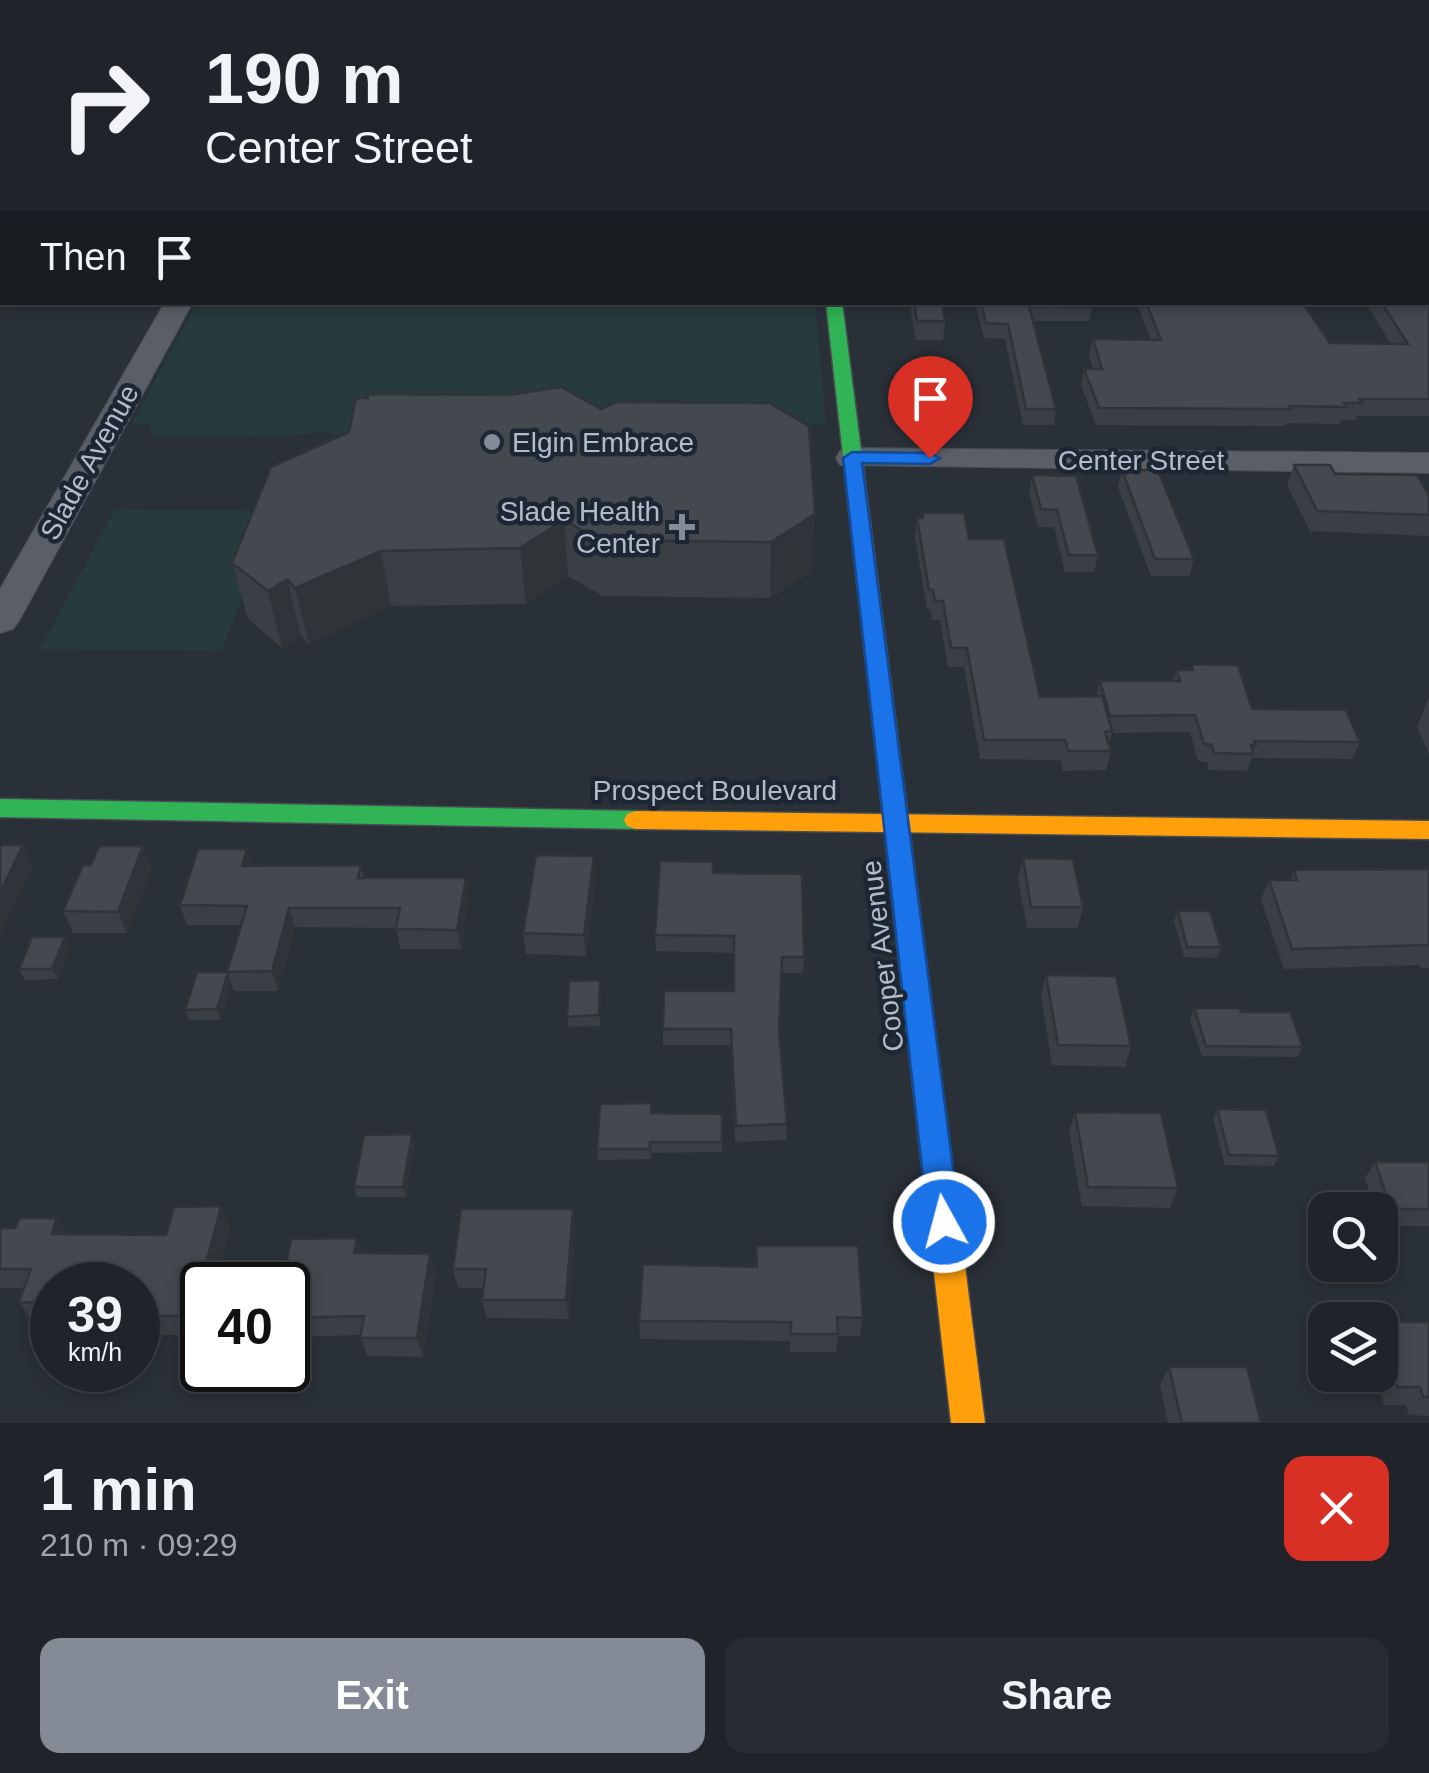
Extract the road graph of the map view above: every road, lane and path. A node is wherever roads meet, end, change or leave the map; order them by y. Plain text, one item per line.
1 (176, 305) edge
2 (834, 305) edge
3 (852, 458) junction
4 (1429, 462) edge
5 (0, 622) edge
6 (0, 808) edge
7 (896, 821) junction
8 (1429, 830) edge
9 (968, 1423) edge

1 - 5 street, Slade Avenue
2 - 3 street, Cooper Avenue
3 - 4 street, Center Street
3 - 7 street, Cooper Avenue
6 - 7 street, Prospect Boulevard
7 - 8 street, Prospect Boulevard
7 - 9 street, Cooper Avenue

